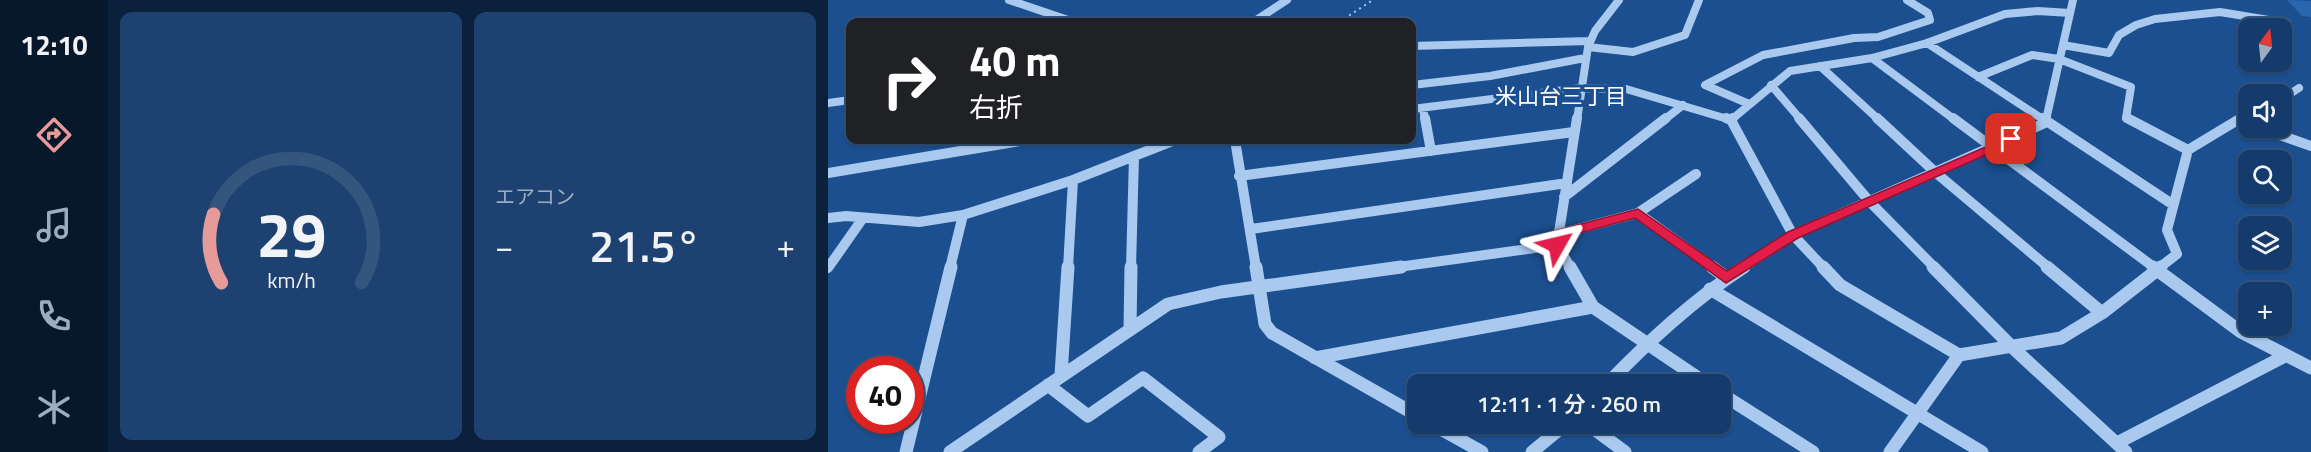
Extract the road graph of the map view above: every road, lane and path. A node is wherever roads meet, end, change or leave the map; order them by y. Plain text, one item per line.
1 (1009, 0) edge
2 (1287, 0) edge
3 (1373, 0) edge
4 (1619, 0) edge
5 (1699, 0) edge
6 (1907, 0) edge
7 (2073, 0) edge
8 (2070, 13) junction
9 (1062, 18) edge
10 (1259, 18) edge
11 (1345, 18) edge
12 (2257, 18) edge
13 (1589, 44) junction
14 (1927, 44) junction
15 (2062, 45) junction
16 (1416, 46) edge
17 (1585, 58) junction
18 (1872, 58) junction
19 (2059, 59) junction
20 (1820, 66) junction
21 (1977, 77) junction
22 (1416, 84) edge
23 (1771, 84) junction
24 (1580, 88) junction
25 (2299, 88) dead end
26 (2292, 93) edge
27 (846, 101) edge
28 (828, 103) edge
29 (1749, 104) junction
30 (1683, 105) junction
31 (1423, 108) junction
32 (1416, 109) edge
33 (1731, 120) junction
34 (2237, 120) edge
35 (2045, 123) junction
36 (1574, 132) junction
37 (2288, 138) edge
38 (1002, 144) edge
39 (1165, 144) edge
40 (1235, 144) edge
41 (2311, 146) edge
42 (1994, 147) junction
43 (2188, 150) junction
44 (1431, 151) junction
45 (1134, 156) junction
46 (1935, 172) junction
47 (828, 173) edge
48 (1696, 174) dead end
49 (1239, 176) junction
50 (1073, 180) junction
51 (1567, 183) junction
52 (1564, 196) junction
53 (1869, 201) junction
54 (2172, 204) junction
55 (1638, 213) junction
56 (963, 215) junction
57 (828, 218) edge
58 (863, 218) junction
59 (1251, 229) junction
60 (1793, 235) junction
61 (1558, 240) junction
62 (828, 268) edge
63 (2157, 272) junction
64 (1726, 278) junction
65 (1260, 288) junction
66 (1710, 289) junction
67 (1593, 308) junction
68 (2102, 313) junction
69 (1130, 329) junction
70 (1646, 345) junction
71 (2013, 348) junction
72 (1959, 355) junction
73 (2285, 356) junction
74 (1315, 358) junction
75 (2311, 368) edge
76 (1617, 374) edge
77 (1691, 374) edge
78 (1061, 375) junction
79 (1048, 385) junction
80 (1731, 400) edge
81 (1407, 410) edge
82 (1918, 414) junction
83 (1450, 434) edge
84 (1554, 434) edge
85 (1601, 434) edge
86 (2122, 448) edge
87 (906, 452) edge
88 (950, 452) edge
89 (1199, 452) edge
90 (1482, 452) edge
91 (1532, 452) edge
92 (1625, 452) edge
93 (1814, 452) edge
94 (1890, 452) edge
95 (1982, 452) edge

1 - 9 street
2 - 10 street
3 - 11 path
4 - 13 street
5 - 13 street
6 - 29 street
7 - 8 street
8 - 14 street
8 - 15 street
12 - 15 street
13 - 16 street
13 - 17 street
14 - 18 street
14 - 21 street
15 - 19 street
17 - 22 street
17 - 24 street
18 - 20 street
18 - 42 street
19 - 21 street
19 - 35 street
19 - 43 street
20 - 23 street
20 - 46 street
21 - 35 street
23 - 29 street
23 - 53 street
24 - 30 street
24 - 31 street
24 - 36 street
25 - 26 street
27 - 28 street
29 - 33 street
30 - 33 street
30 - 52 street
31 - 32 street
31 - 44 street
33 - 60 street
34 - 43 street
35 - 42 street
35 - 54 street
36 - 44 street
36 - 51 street
37 - 41 street
38 - 47 street
39 - 45 street
40 - 49 street
42 - 46 street
42 - 63 street
43 - 54 street
44 - 49 street
45 - 50 street
45 - 69 street
46 - 53 street
46 - 68 street
48 - 55 street
49 - 59 street
50 - 56 street
50 - 78 street
51 - 52 street
51 - 59 street
52 - 61 street
53 - 60 street
53 - 71 street
54 - 63 street
55 - 61 street
55 - 64 street
56 - 58 street
56 - 87 street
57 - 58 street
58 - 62 street
59 - 65 street
60 - 64 street
60 - 72 street
61 - 65 street
61 - 67 street
63 - 68 street
63 - 73 street
64 - 66 street
65 - 69 street
65 - 74 street
66 - 70 street
66 - 82 street
67 - 70 street
67 - 74 street
68 - 71 street
69 - 78 street
70 - 76 street
70 - 77 street
71 - 72 street
71 - 86 street
72 - 82 street
73 - 75 street
73 - 86 street
74 - 81 street
78 - 79 street
79 - 88 street
79 - 89 street
80 - 93 street
82 - 94 street
82 - 95 street
83 - 90 street
84 - 91 street
85 - 92 street

